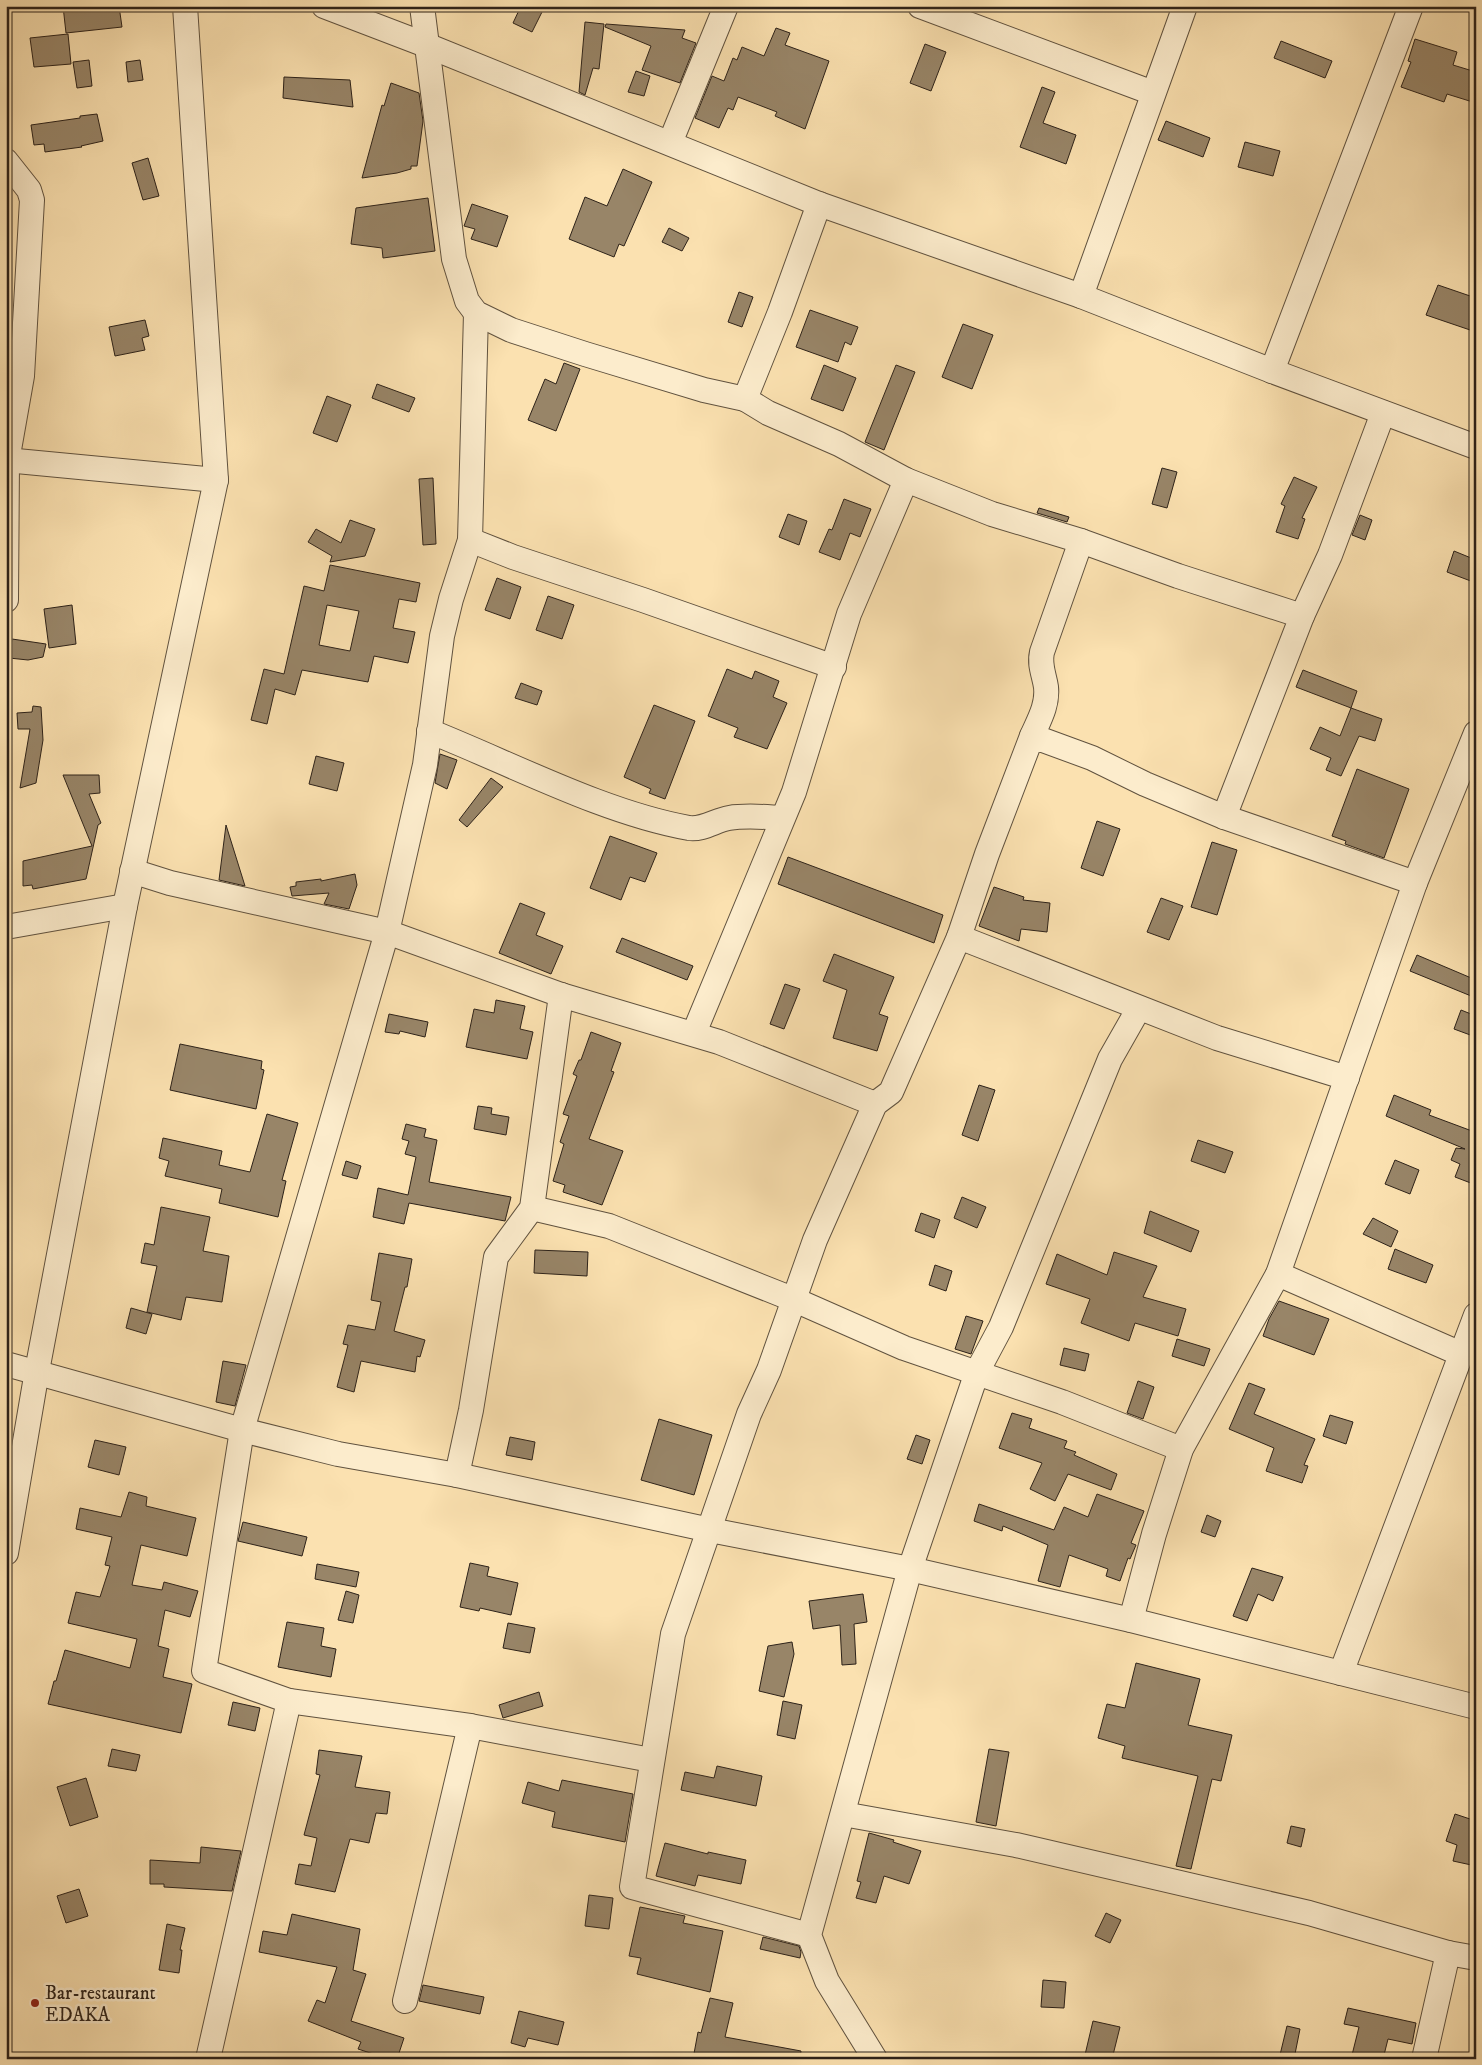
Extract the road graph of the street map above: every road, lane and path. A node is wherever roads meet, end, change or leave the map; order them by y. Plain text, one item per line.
1 (185, 6) edge
2 (324, 6) edge
3 (422, 6) edge
4 (726, 6) edge
5 (920, 6) edge
6 (1185, 6) edge
7 (1411, 6) edge
8 (954, 12) edge
9 (426, 45) junction
10 (1154, 93) junction
11 (670, 143) junction
12 (6, 161) edge
13 (819, 204) junction
14 (1081, 296) junction
15 (476, 313) junction
16 (1272, 371) junction
17 (745, 400) junction
18 (1383, 413) junction
19 (1476, 447) edge
20 (7, 460) edge
21 (216, 480) junction
22 (906, 480) junction
23 (470, 540) junction
24 (1082, 541) junction
25 (6, 600) edge
26 (1302, 616) junction
27 (834, 667) junction
28 (429, 731) junction
29 (1476, 732) edge
30 (1032, 736) junction
31 (1224, 817) junction
32 (782, 818) junction
33 (132, 871) junction
34 (1415, 883) junction
35 (125, 906) junction
36 (6, 927) edge
37 (387, 932) junction
38 (959, 937) junction
39 (561, 995) junction
40 (1139, 1008) junction
41 (694, 1033) junction
42 (1347, 1078) junction
43 (875, 1104) junction
44 (532, 1208) junction
45 (1278, 1274) junction
46 (795, 1300) junction
47 (1476, 1316) edge
48 (1460, 1354) junction
49 (6, 1364) edge
50 (36, 1371) junction
51 (977, 1372) junction
52 (242, 1430) junction
53 (1181, 1449) junction
54 (457, 1475) junction
55 (710, 1530) junction
56 (6, 1553) edge
57 (910, 1569) junction
58 (1131, 1620) junction
59 (1342, 1673) junction
60 (289, 1701) junction
61 (1476, 1707) edge
62 (470, 1726) junction
63 (651, 1760) junction
64 (843, 1814) junction
65 (809, 1935) junction
66 (1448, 1953) junction
67 (1476, 1958) edge
68 (406, 2000) dead end
69 (208, 2059) edge
70 (874, 2059) edge
71 (1424, 2059) edge

1 - 21 street
2 - 9 street
3 - 9 street
4 - 11 street
5 - 8 street
6 - 10 street
7 - 16 street
8 - 10 street
9 - 11 street
9 - 15 street
10 - 14 street
11 - 13 street
12 - 20 street
13 - 14 street
13 - 17 street
14 - 16 street
15 - 17 street
15 - 23 street
16 - 18 street
17 - 22 street
18 - 19 street
18 - 26 street
20 - 21 street
20 - 25 street
21 - 33 street
22 - 24 street
22 - 27 street
23 - 27 street
23 - 28 street
24 - 26 street
24 - 30 street
26 - 31 street
27 - 32 street
28 - 32 street
28 - 37 street
29 - 34 street
30 - 31 street
30 - 38 street
31 - 34 street
32 - 41 street
33 - 35 street
33 - 37 street
34 - 42 street
35 - 36 street
35 - 50 street
37 - 39 street
37 - 52 street
38 - 40 street
38 - 43 street
39 - 41 street
39 - 44 street
40 - 42 street
40 - 51 street
41 - 43 street
42 - 45 street
43 - 46 street
44 - 46 street
44 - 54 street
45 - 48 street
45 - 53 street
46 - 51 street
46 - 55 street
47 - 48 street
48 - 59 street
49 - 50 street
50 - 52 street
50 - 56 street
51 - 53 street
51 - 57 street
52 - 54 street
52 - 60 street
53 - 58 street
54 - 55 street
55 - 57 street
55 - 63 street
57 - 58 street
57 - 64 street
58 - 59 street
59 - 61 street
60 - 62 street
60 - 69 street
62 - 63 street
62 - 68 street
63 - 65 street
64 - 65 street
64 - 66 street
65 - 70 street
66 - 67 street
66 - 71 street

